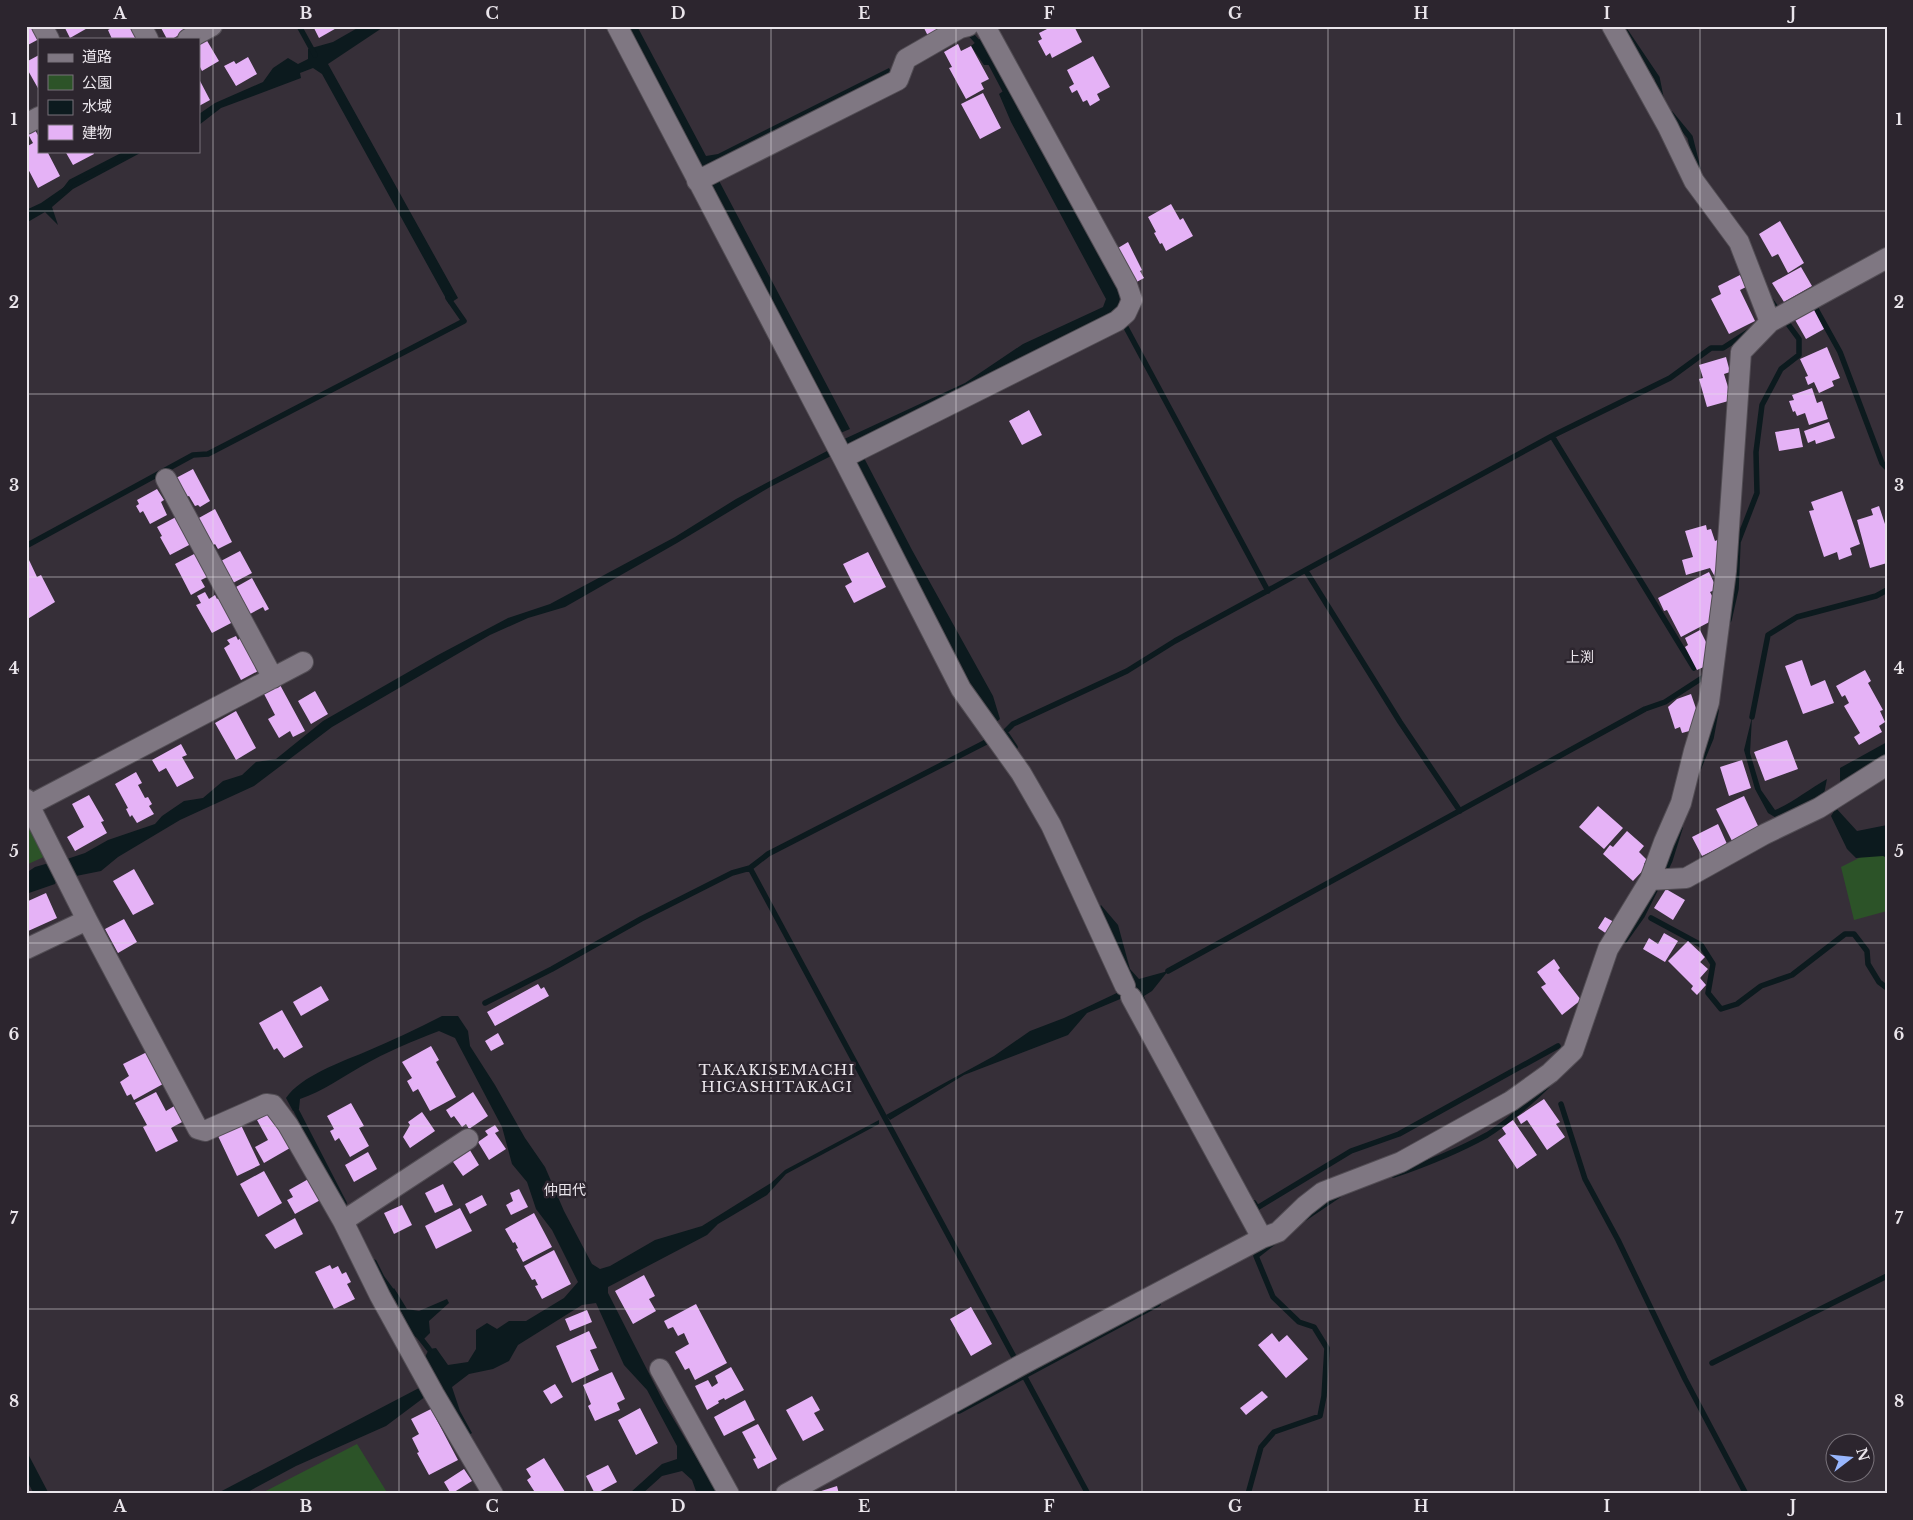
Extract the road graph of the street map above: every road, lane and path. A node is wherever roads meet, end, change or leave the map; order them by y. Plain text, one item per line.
1 (42, 26) edge
2 (141, 26) edge
3 (212, 26) edge
4 (617, 26) edge
5 (985, 26) edge
6 (1612, 26) edge
7 (964, 27) edge
8 (48, 38) edge
9 (147, 38) edge
10 (190, 38) edge
11 (38, 118) edge
12 (26, 124) edge
13 (697, 181) junction
14 (1887, 258) edge
15 (1778, 318) junction
16 (840, 451) junction
17 (166, 479) dead end
18 (302, 662) dead end
19 (273, 678) junction
20 (1887, 765) edge
21 (28, 802) edge
22 (1650, 880) junction
23 (87, 920) junction
24 (26, 949) edge
25 (468, 1139) dead end
26 (349, 1217) junction
27 (1262, 1238) junction
28 (660, 1369) dead end
29 (493, 1494) edge
30 (729, 1494) edge
31 (786, 1494) edge

1 - 8 street
2 - 9 street
3 - 10 street
4 - 13 street
5 - 16 street
6 - 15 street
7 - 13 street
11 - 12 street
13 - 16 street
14 - 15 street
15 - 22 street
16 - 27 street
17 - 19 street
18 - 19 street
19 - 21 street
20 - 22 street
21 - 23 street
22 - 27 street
23 - 24 street
23 - 26 street
25 - 26 street
26 - 29 street
27 - 31 street
28 - 30 street

